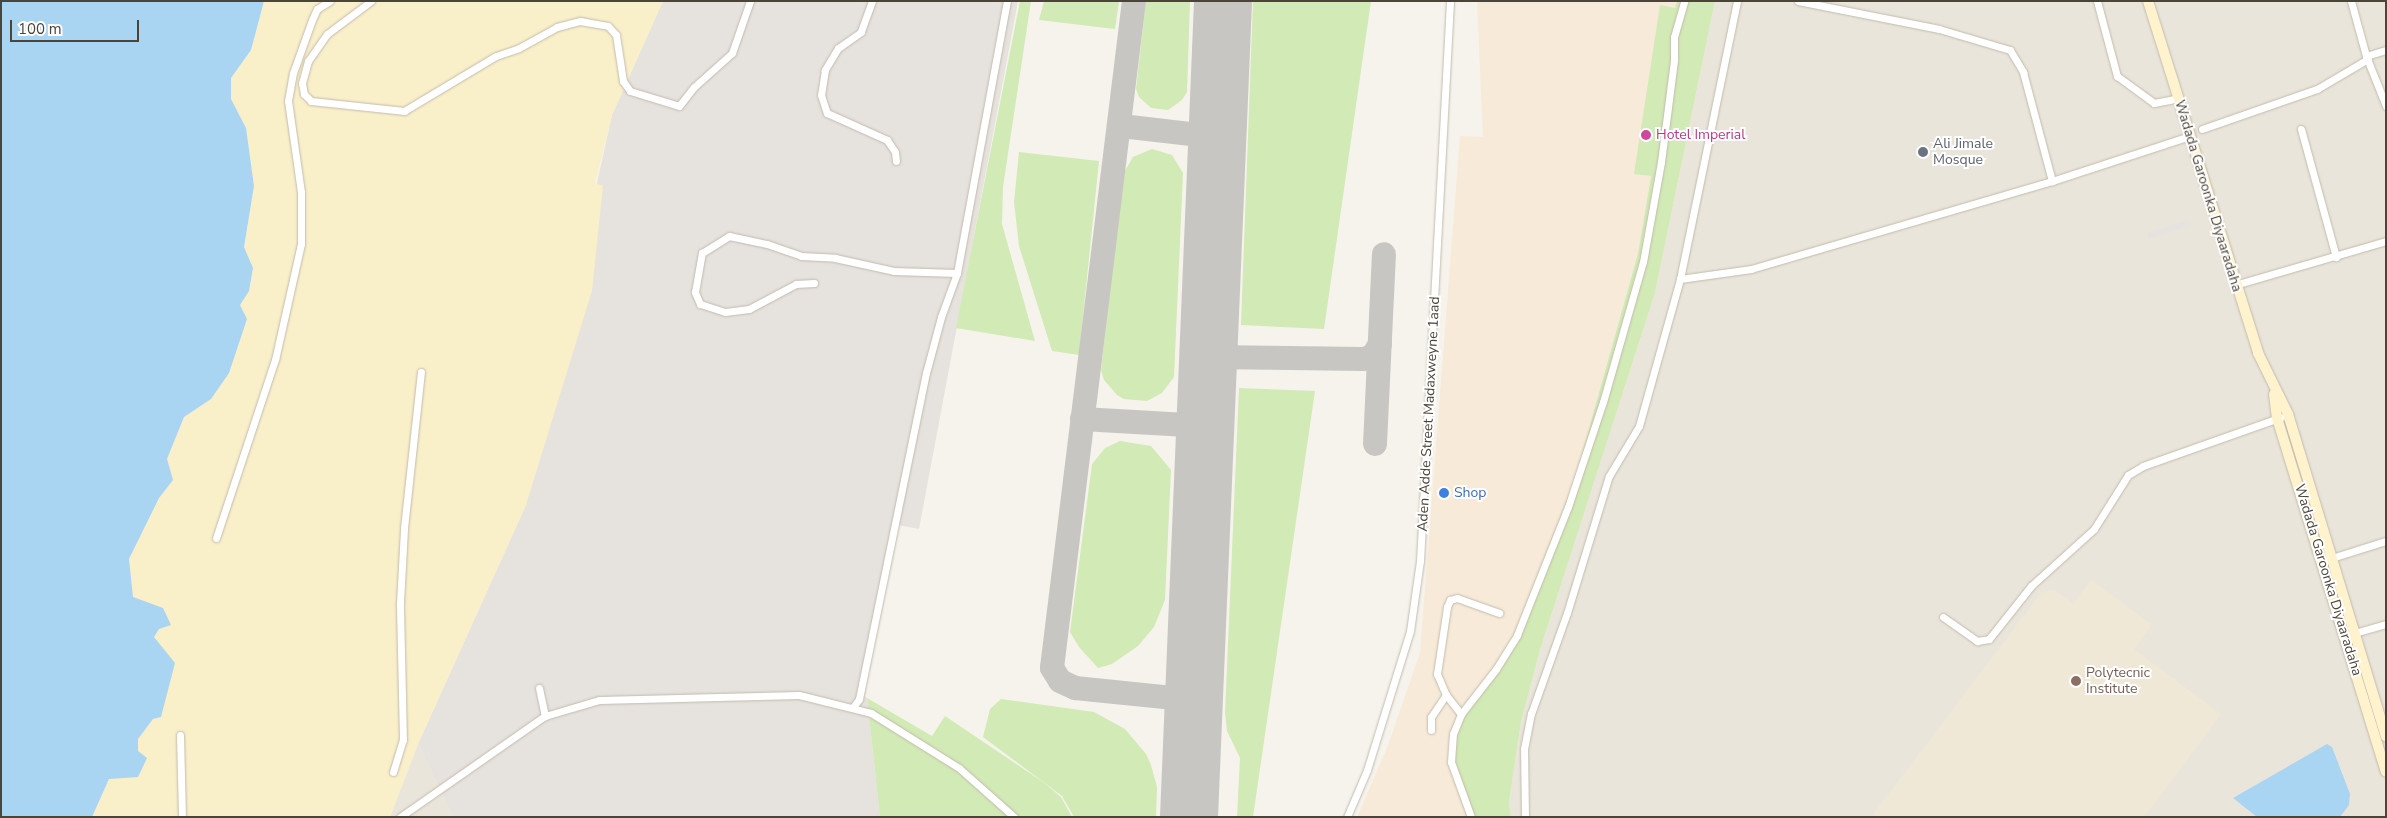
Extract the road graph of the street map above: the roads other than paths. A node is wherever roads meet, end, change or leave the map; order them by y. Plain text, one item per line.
1 (330, 1) edge
2 (371, 1) edge
3 (750, 1) edge
4 (872, 1) edge
5 (1007, 1) edge
6 (1450, 1) edge
7 (1684, 1) edge
8 (1737, 1) edge
9 (1798, 1) edge
10 (2097, 1) edge
11 (2148, 1) edge
12 (2351, 1) edge
13 (2386, 50) edge
14 (2367, 58) junction
15 (2179, 98) junction
16 (2386, 106) edge
17 (2202, 129) dead end
18 (2301, 129) dead end
19 (2190, 136) junction
20 (896, 161) dead end
21 (2052, 181) junction
22 (2386, 241) edge
23 (2336, 257) junction
24 (957, 273) junction
25 (1680, 279) junction
26 (814, 284) dead end
27 (2235, 285) junction
28 (422, 372) dead end
29 (2274, 388) junction
30 (2288, 414) junction
31 (2277, 418) junction
32 (216, 538) dead end
33 (2386, 541) edge
34 (2327, 560) junction
35 (1499, 612) dead end
36 (1943, 617) dead end
37 (2386, 624) edge
38 (2355, 633) junction
39 (2344, 636) junction
40 (540, 688) dead end
41 (1446, 695) junction
42 (853, 707) junction
43 (1462, 714) junction
44 (545, 716) junction
45 (1431, 730) dead end
46 (180, 735) dead end
47 (2382, 735) edge
48 (393, 772) dead end
49 (2386, 772) edge
50 (182, 817) edge
51 (400, 817) edge
52 (1014, 817) edge
53 (1347, 817) edge
54 (1471, 817) edge
55 (1525, 817) edge

1 - 32 street
2 - 3 street
4 - 20 street
5 - 24 street
6 - 53 street, Aden Adde Street Madaxweyne 1aad
7 - 43 street
8 - 25 street
9 - 21 street
10 - 15 street
11 - 15 main road, Wadada Garoonka Diyaaradaha
12 - 14 street
13 - 14 street
14 - 16 street
14 - 17 street
15 - 19 main road, Wadada Garoonka Diyaaradaha
18 - 23 street
19 - 21 street
19 - 27 main road, Wadada Garoonka Diyaaradaha
21 - 25 street
22 - 23 street
23 - 27 street
24 - 26 street
24 - 42 street
25 - 55 street
27 - 29 main road, Wadada Garoonka Diyaaradaha
28 - 48 street
29 - 30 main road, Wadada Garoonka Diyaaradaha
29 - 31 main road, Wadada Garoonka Diyaaradaha
30 - 31 street
30 - 34 main road, Wadada Garoonka Diyaaradaha
31 - 34 main road, Wadada Garoonka Diyaaradaha
31 - 36 street
33 - 34 street
34 - 38 main road, Wadada Garoonka Diyaaradaha
34 - 39 main road, Wadada Garoonka Diyaaradaha
35 - 41 street
37 - 38 street
38 - 39 street
38 - 47 main road, Wadada Garoonka Diyaaradaha
39 - 47 main road, Wadada Garoonka Diyaaradaha
40 - 44 street
41 - 43 street
41 - 45 street
42 - 44 street
42 - 52 street
43 - 54 street
44 - 51 street
46 - 50 street
47 - 49 main road, Wadada Garoonka Diyaaradaha

